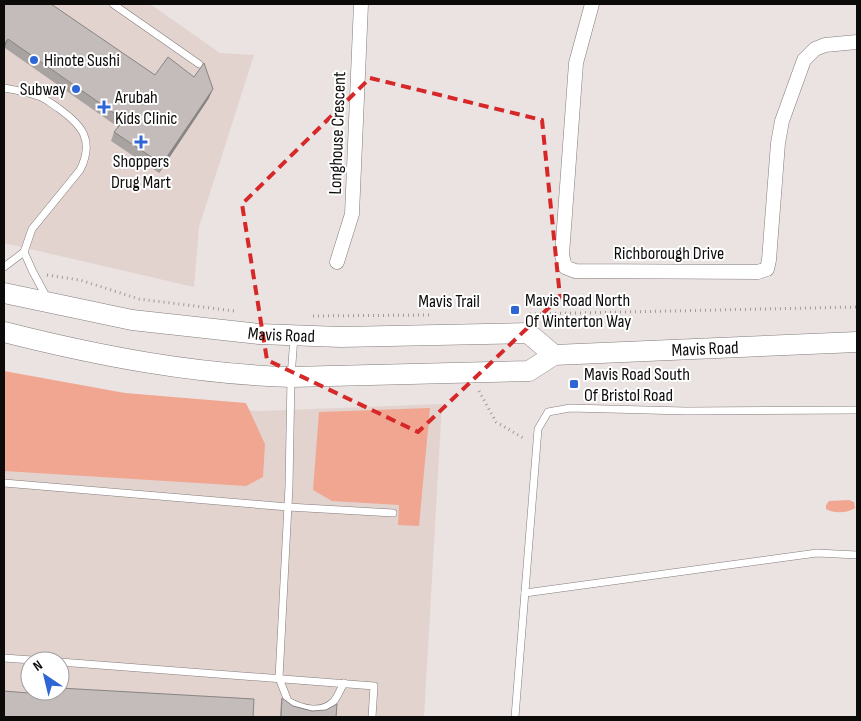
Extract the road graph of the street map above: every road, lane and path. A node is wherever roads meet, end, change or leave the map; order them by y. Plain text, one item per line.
1 (113, 4) edge
2 (361, 4) edge
3 (592, 4) edge
4 (857, 42) edge
5 (199, 64) dead end
6 (4, 88) edge
7 (24, 252) junction
8 (337, 262) dead end
9 (4, 267) edge
10 (44, 274) dead end
11 (4, 293) edge
12 (50, 303) junction
13 (857, 307) edge
14 (242, 312) dead end
15 (524, 314) dead end
16 (438, 315) dead end
17 (312, 316) dead end
18 (4, 332) edge
19 (294, 336) junction
20 (857, 342) edge
21 (554, 355) junction
22 (291, 376) junction
23 (479, 391) dead end
24 (857, 410) edge
25 (537, 446) junction
26 (4, 483) edge
27 (288, 506) junction
28 (393, 513) dead end
29 (857, 556) edge
30 (525, 593) junction
31 (4, 658) edge
32 (20, 659) edge
33 (70, 663) edge
34 (279, 678) junction
35 (344, 683) junction
36 (372, 717) edge
37 (516, 717) edge

1 - 5 lane
2 - 8 street, Longhouse Crescent
3 - 4 street, Richborough Drive
6 - 7 lane
7 - 9 lane
7 - 12 lane
10 - 14 path
11 - 12 main road, Mavis Road
12 - 19 main road, Mavis Road
13 - 15 path
16 - 17 path, Mavis Trail
18 - 22 main road
19 - 21 main road, Mavis Road
19 - 22 lane
20 - 21 main road, Mavis Road
21 - 22 main road
22 - 27 lane
23 - 25 path
24 - 25 lane
25 - 30 lane
26 - 27 lane
27 - 28 lane
27 - 34 lane
29 - 30 lane
30 - 37 lane
31 - 32 lane
33 - 34 lane
34 - 35 lane
34 - 35 lane
35 - 36 lane

